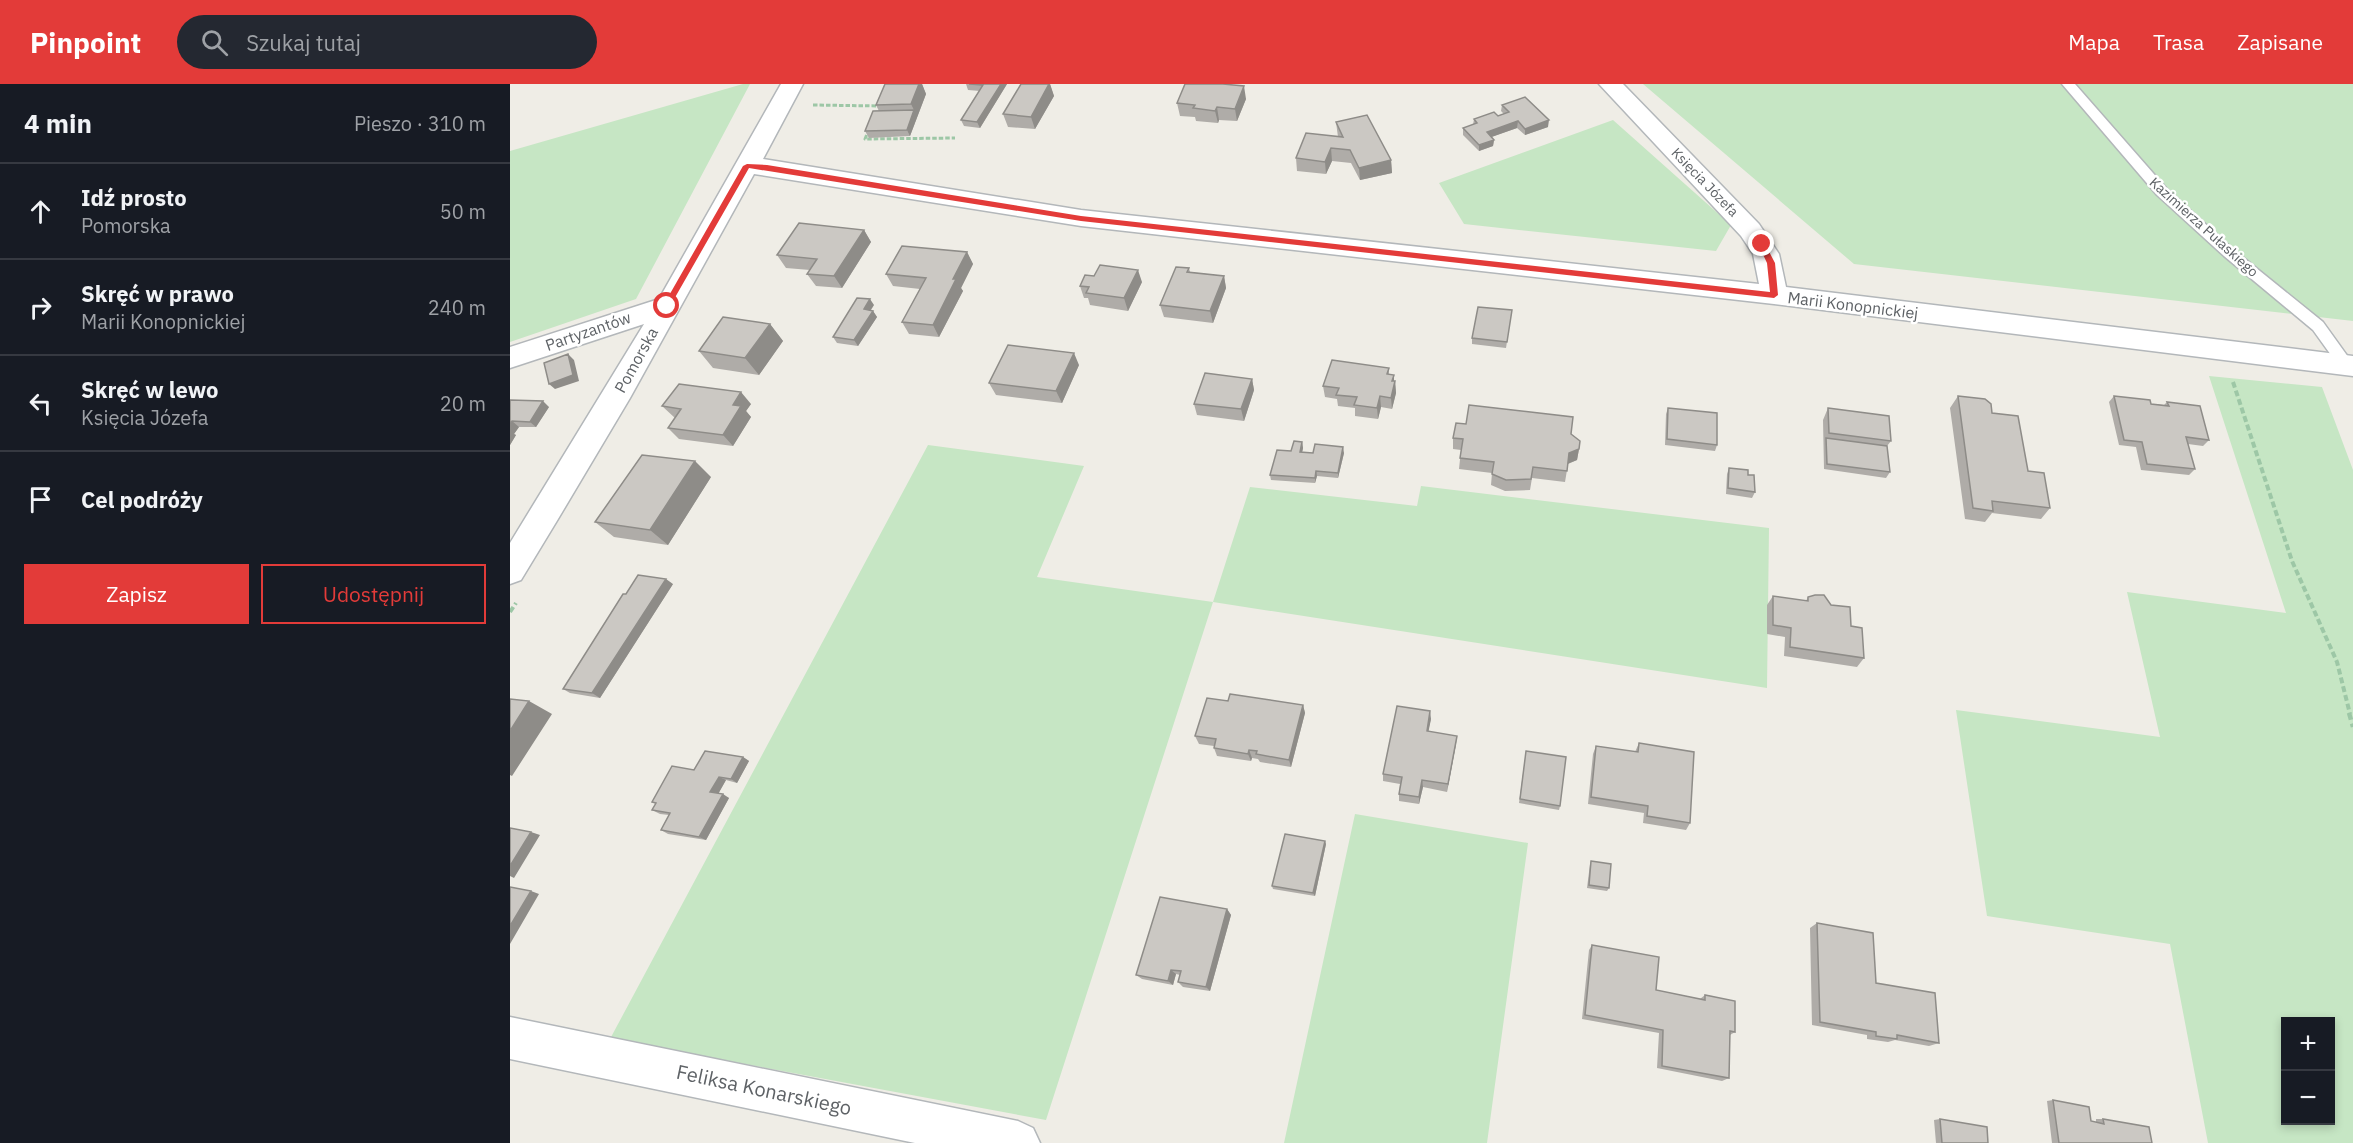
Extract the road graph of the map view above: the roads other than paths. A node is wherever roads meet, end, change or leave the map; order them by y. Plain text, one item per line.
1 (792, 84) edge
2 (1610, 84) edge
3 (2068, 84) edge
4 (747, 166) junction
5 (1774, 295) junction
6 (667, 306) junction
7 (510, 358) edge
8 (2349, 365) edge
9 (510, 570) edge
10 (510, 1038) edge
11 (1018, 1143) edge

1 - 4 street, Pomorska
2 - 5 street, Księcia Józefa
3 - 8 lane, Kazimierza Pułaskiego
4 - 5 street, Marii Konopnickiej
4 - 6 street, Pomorska
5 - 8 street, Marii Konopnickiej
6 - 7 street, Partyzantów
6 - 9 street, Pomorska
10 - 11 street, Feliksa Konarskiego

